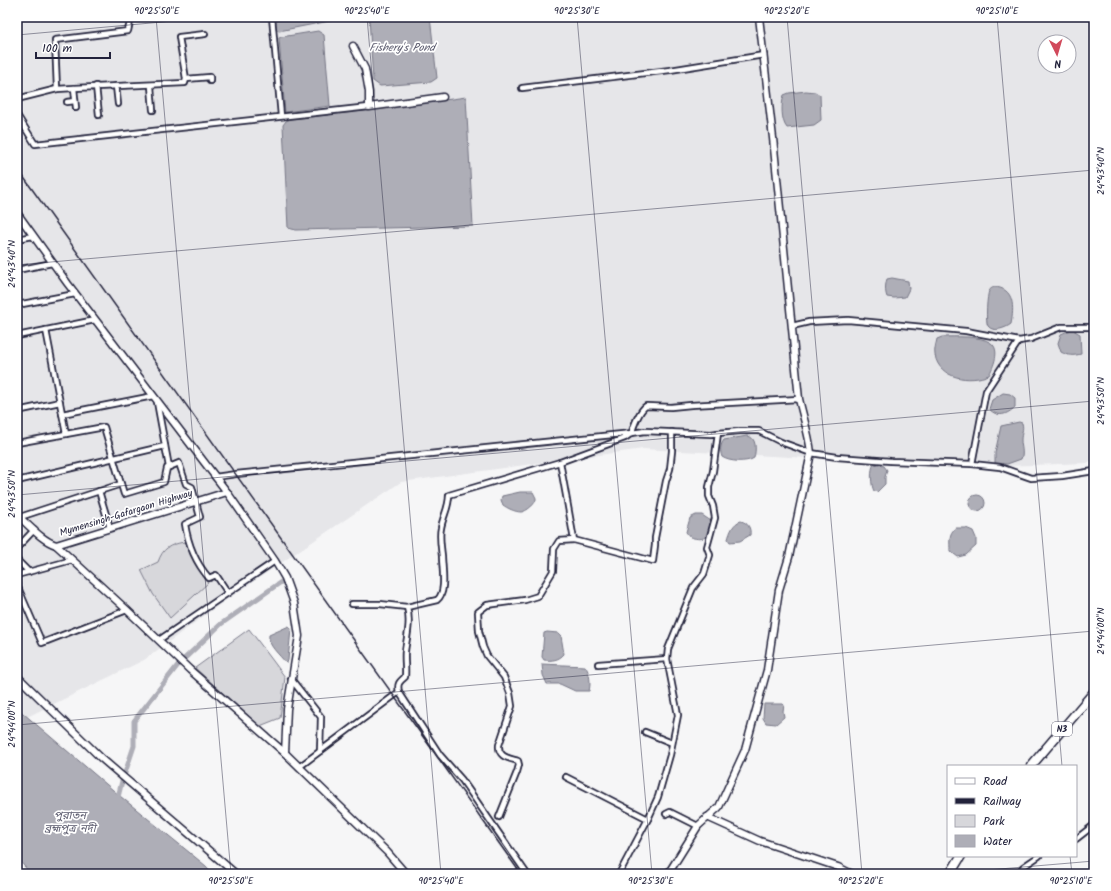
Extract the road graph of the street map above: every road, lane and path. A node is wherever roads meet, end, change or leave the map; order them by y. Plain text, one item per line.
1 (131, 17) edge
2 (272, 17) edge
3 (759, 17) edge
4 (205, 34) dead end
5 (353, 46) dead end
6 (764, 55) junction
7 (186, 79) junction
8 (210, 81) dead end
9 (96, 86) junction
10 (116, 86) junction
11 (151, 86) junction
12 (74, 88) junction
13 (522, 88) dead end
14 (57, 89) junction
15 (443, 97) dead end
16 (17, 98) edge
17 (76, 101) junction
18 (67, 102) dead end
19 (118, 104) dead end
20 (369, 107) junction
21 (76, 108) dead end
22 (153, 110) dead end
23 (17, 115) edge
24 (99, 115) dead end
25 (282, 116) junction
26 (17, 213) edge
27 (33, 236) junction
28 (17, 239) edge
29 (52, 263) junction
30 (17, 270) edge
31 (75, 294) junction
32 (17, 305) edge
33 (95, 320) junction
34 (792, 326) junction
35 (1094, 327) edge
36 (46, 330) junction
37 (17, 336) edge
38 (1019, 341) junction
39 (153, 396) junction
40 (799, 399) junction
41 (157, 401) junction
42 (60, 402) junction
43 (17, 411) edge
44 (62, 414) junction
45 (672, 432) junction
46 (632, 433) junction
47 (718, 433) junction
48 (66, 434) junction
49 (17, 443) edge
50 (165, 446) junction
51 (812, 452) junction
52 (113, 458) junction
53 (560, 462) junction
54 (972, 464) junction
55 (169, 467) junction
56 (1094, 471) edge
57 (215, 477) junction
58 (17, 481) edge
59 (121, 484) junction
60 (99, 491) junction
61 (227, 492) junction
62 (196, 502) junction
63 (18, 516) edge
64 (110, 528) junction
65 (34, 530) junction
66 (574, 540) junction
67 (56, 545) junction
68 (17, 548) edge
69 (17, 560) edge
70 (72, 560) junction
71 (275, 561) junction
72 (29, 572) junction
73 (17, 575) edge
74 (17, 585) edge
75 (228, 592) junction
76 (352, 604) dead end
77 (407, 607) junction
78 (127, 610) junction
79 (159, 640) junction
80 (667, 660) junction
81 (598, 664) dead end
82 (17, 676) edge
83 (291, 679) junction
84 (399, 692) junction
85 (1094, 692) edge
86 (645, 732) dead end
87 (672, 743) junction
88 (320, 750) junction
89 (285, 753) junction
90 (1032, 765) edge
91 (299, 767) junction
92 (566, 777) dead end
93 (666, 814) dead end
94 (498, 817) dead end
95 (707, 817) junction
96 (648, 819) junction
97 (1094, 825) edge
98 (698, 826) junction
99 (1077, 837) edge
100 (960, 857) edge
101 (1038, 857) edge
102 (1094, 865) edge
103 (236, 874) edge
104 (406, 874) edge
105 (527, 874) edge
106 (619, 874) edge
107 (668, 874) edge
108 (852, 874) edge
109 (950, 874) edge
110 (1018, 874) edge
111 (1092, 874) edge

1 - 14 street
2 - 25 street
3 - 6 street
4 - 7 street
5 - 20 street
6 - 13 street
6 - 34 street
7 - 8 street
7 - 11 street
9 - 10 street
9 - 12 street
9 - 24 street
10 - 11 street
10 - 19 street
11 - 22 street
12 - 14 street
12 - 17 street
14 - 16 street
15 - 20 street
17 - 18 street
17 - 21 street
20 - 25 street
23 - 25 street
26 - 27 street
27 - 28 street
27 - 29 street
29 - 30 street
29 - 31 street
31 - 32 street
31 - 33 street
33 - 36 street
33 - 39 street
34 - 38 street
34 - 40 street
35 - 38 street
36 - 37 street
36 - 42 street
38 - 54 street
39 - 41 street
39 - 44 street
40 - 46 street
40 - 51 street
41 - 50 street
41 - 57 street
42 - 43 street
42 - 44 street
44 - 48 street
45 - 46 street
45 - 47 street
45 - 66 street
46 - 53 street
46 - 57 street
47 - 51 street
47 - 80 street
48 - 49 street
48 - 52 street
50 - 52 street
50 - 55 street
51 - 54 street
51 - 95 street
52 - 58 street
52 - 59 street
53 - 66 street
53 - 77 street
54 - 56 street
55 - 59 street
55 - 62 street
57 - 61 street
59 - 60 street
60 - 63 street
60 - 64 street
61 - 62 street, Mymensingh-Gafargaon Highway
61 - 71 street
62 - 64 street, Mymensingh-Gafargaon Highway
62 - 75 street
63 - 65 street, Mymensingh-Gafargaon Highway
64 - 67 street, Mymensingh-Gafargaon Highway
65 - 67 street, Mymensingh-Gafargaon Highway
65 - 68 street
66 - 94 street
67 - 70 street
69 - 72 street
70 - 72 street
70 - 78 street
71 - 75 street
71 - 83 street
72 - 73 street
74 - 78 street
75 - 79 street
76 - 77 street
77 - 84 street
78 - 79 street
79 - 89 street
80 - 81 street
80 - 87 street
82 - 103 street
83 - 88 street
83 - 89 street
84 - 88 street
84 - 105 street
85 - 90 highway, N3
86 - 87 street
87 - 96 street
88 - 91 street
89 - 91 street
91 - 104 street
92 - 96 street
93 - 98 street
95 - 98 street
95 - 108 street
96 - 106 street
97 - 99 street
98 - 107 street
100 - 109 highway
101 - 110 street
102 - 111 street

